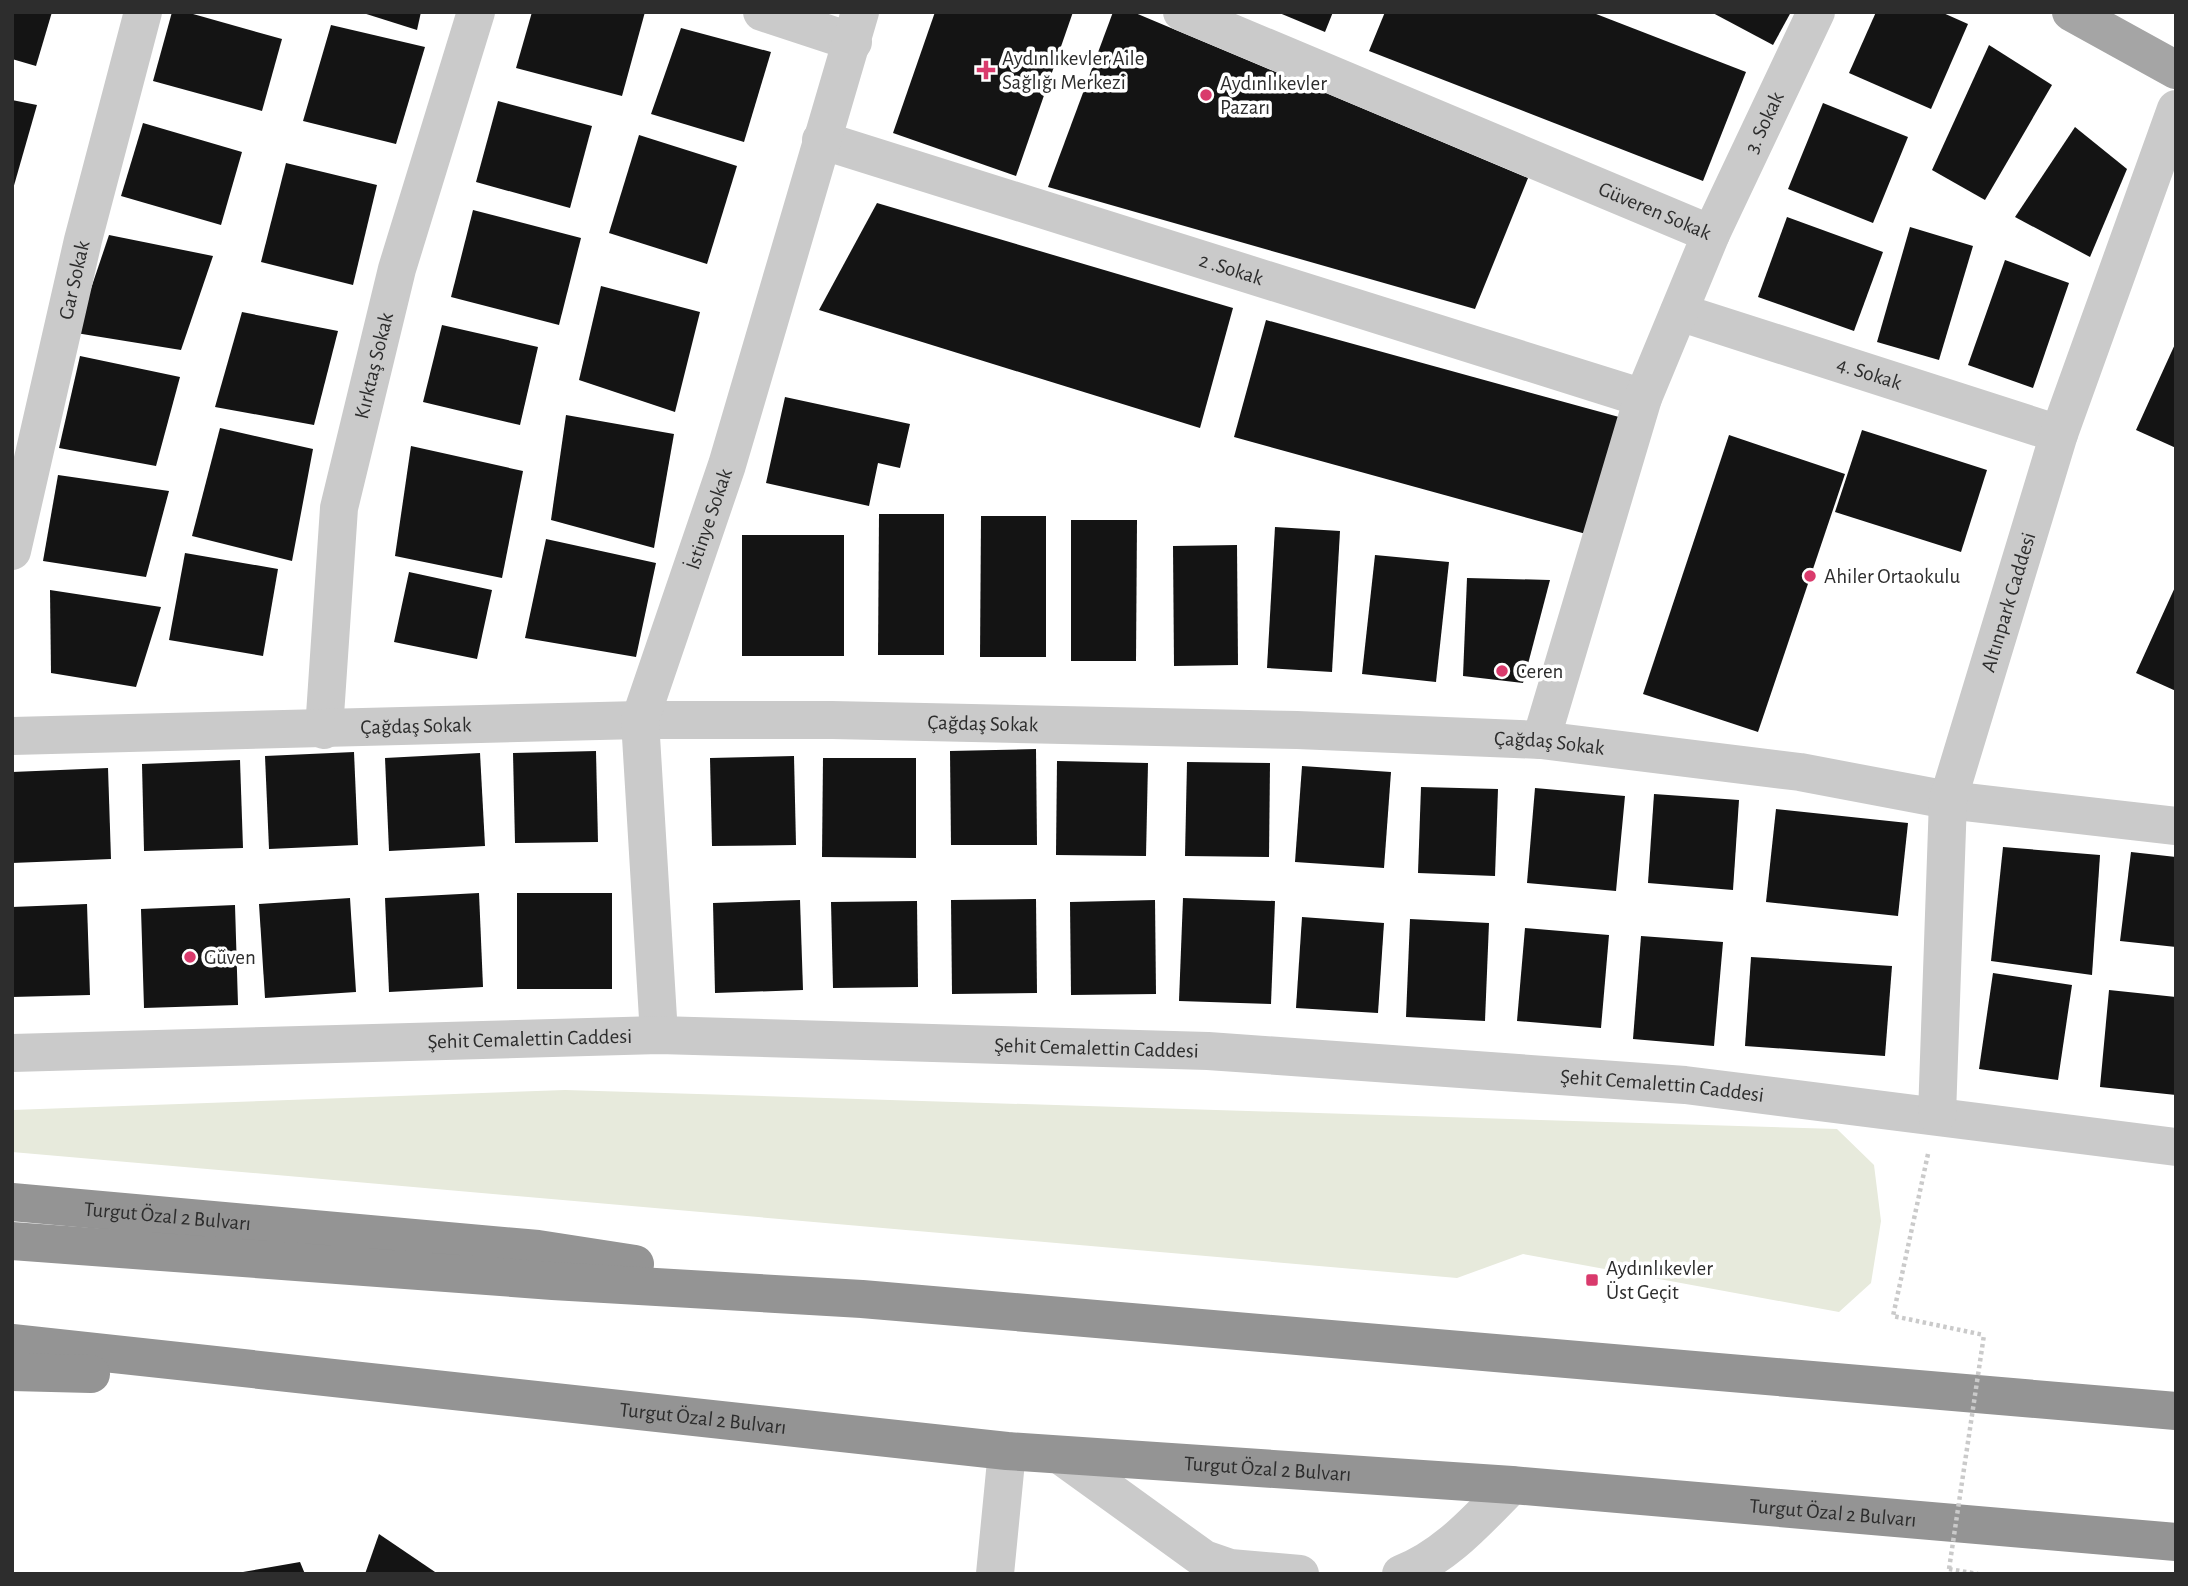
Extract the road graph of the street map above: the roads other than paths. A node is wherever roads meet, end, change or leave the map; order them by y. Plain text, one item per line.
1 (143, 12) edge
2 (476, 12) edge
3 (762, 12) edge
4 (1182, 12) edge
5 (1816, 12) edge
6 (2071, 12) edge
7 (856, 27) edge
8 (2176, 70) edge
9 (2176, 109) edge
10 (821, 140) junction
11 (1711, 234) junction
12 (1679, 312) junction
13 (1643, 398) junction
14 (2060, 434) junction
15 (12, 551) edge
16 (640, 720) junction
17 (324, 730) junction
18 (12, 736) edge
19 (1541, 740) junction
20 (1948, 800) junction
21 (2176, 826) edge
22 (659, 1035) junction
23 (12, 1053) edge
24 (1937, 1115) junction
25 (2176, 1147) edge
26 (12, 1202) edge
27 (12, 1241) edge
28 (862, 1299) junction
29 (12, 1343) edge
30 (12, 1372) edge
31 (362, 1381) junction
32 (2176, 1411) edge
33 (1007, 1451) junction
34 (1059, 1455) junction
35 (1512, 1485) junction
36 (2176, 1542) edge
37 (995, 1574) edge
38 (1300, 1574) edge
39 (1401, 1574) edge

1 - 15 street, Gar Sokak
2 - 17 street, Kırktaş Sokak
3 - 7 street
4 - 11 street, Güveren Sokak
5 - 11 street, 3. Sokak
6 - 8 main road
7 - 10 street, İstinye Sokak
9 - 14 street, Altınpark Caddesi
10 - 13 street, 2 .Sokak
10 - 16 street, İstinye Sokak
11 - 12 street, Güveren Sokak
12 - 13 street, Güveren Sokak
12 - 14 street, 4. Sokak
13 - 19 street, Güveren Sokak
14 - 20 street, Altınpark Caddesi
16 - 17 street, Çağdaş Sokak
16 - 19 street, Çağdaş Sokak
16 - 22 street, İstinye Sokak
17 - 18 street, Çağdaş Sokak
19 - 20 street, Çağdaş Sokak
20 - 21 street, Çağdaş Sokak
20 - 24 street, Altınpark Caddesi
22 - 23 street, Şehit Cemalettin Caddesi
22 - 24 street, Şehit Cemalettin Caddesi
24 - 25 street, Şehit Cemalettin Caddesi
26 - 28 highway, Turgut Özal 2 Bulvarı
27 - 28 highway, Turgut Özal 2 Bulvarı
28 - 32 highway, Turgut Özal 2 Bulvarı
29 - 31 highway, Turgut Özal 2 Bulvarı
30 - 31 highway, Turgut Özal 2 Bulvarı
31 - 33 highway, Turgut Özal 2 Bulvarı
33 - 34 highway, Turgut Özal 2 Bulvarı
33 - 37 street
34 - 35 highway, Turgut Özal 2 Bulvarı
34 - 38 street
35 - 36 highway, Turgut Özal 2 Bulvarı
35 - 39 street

